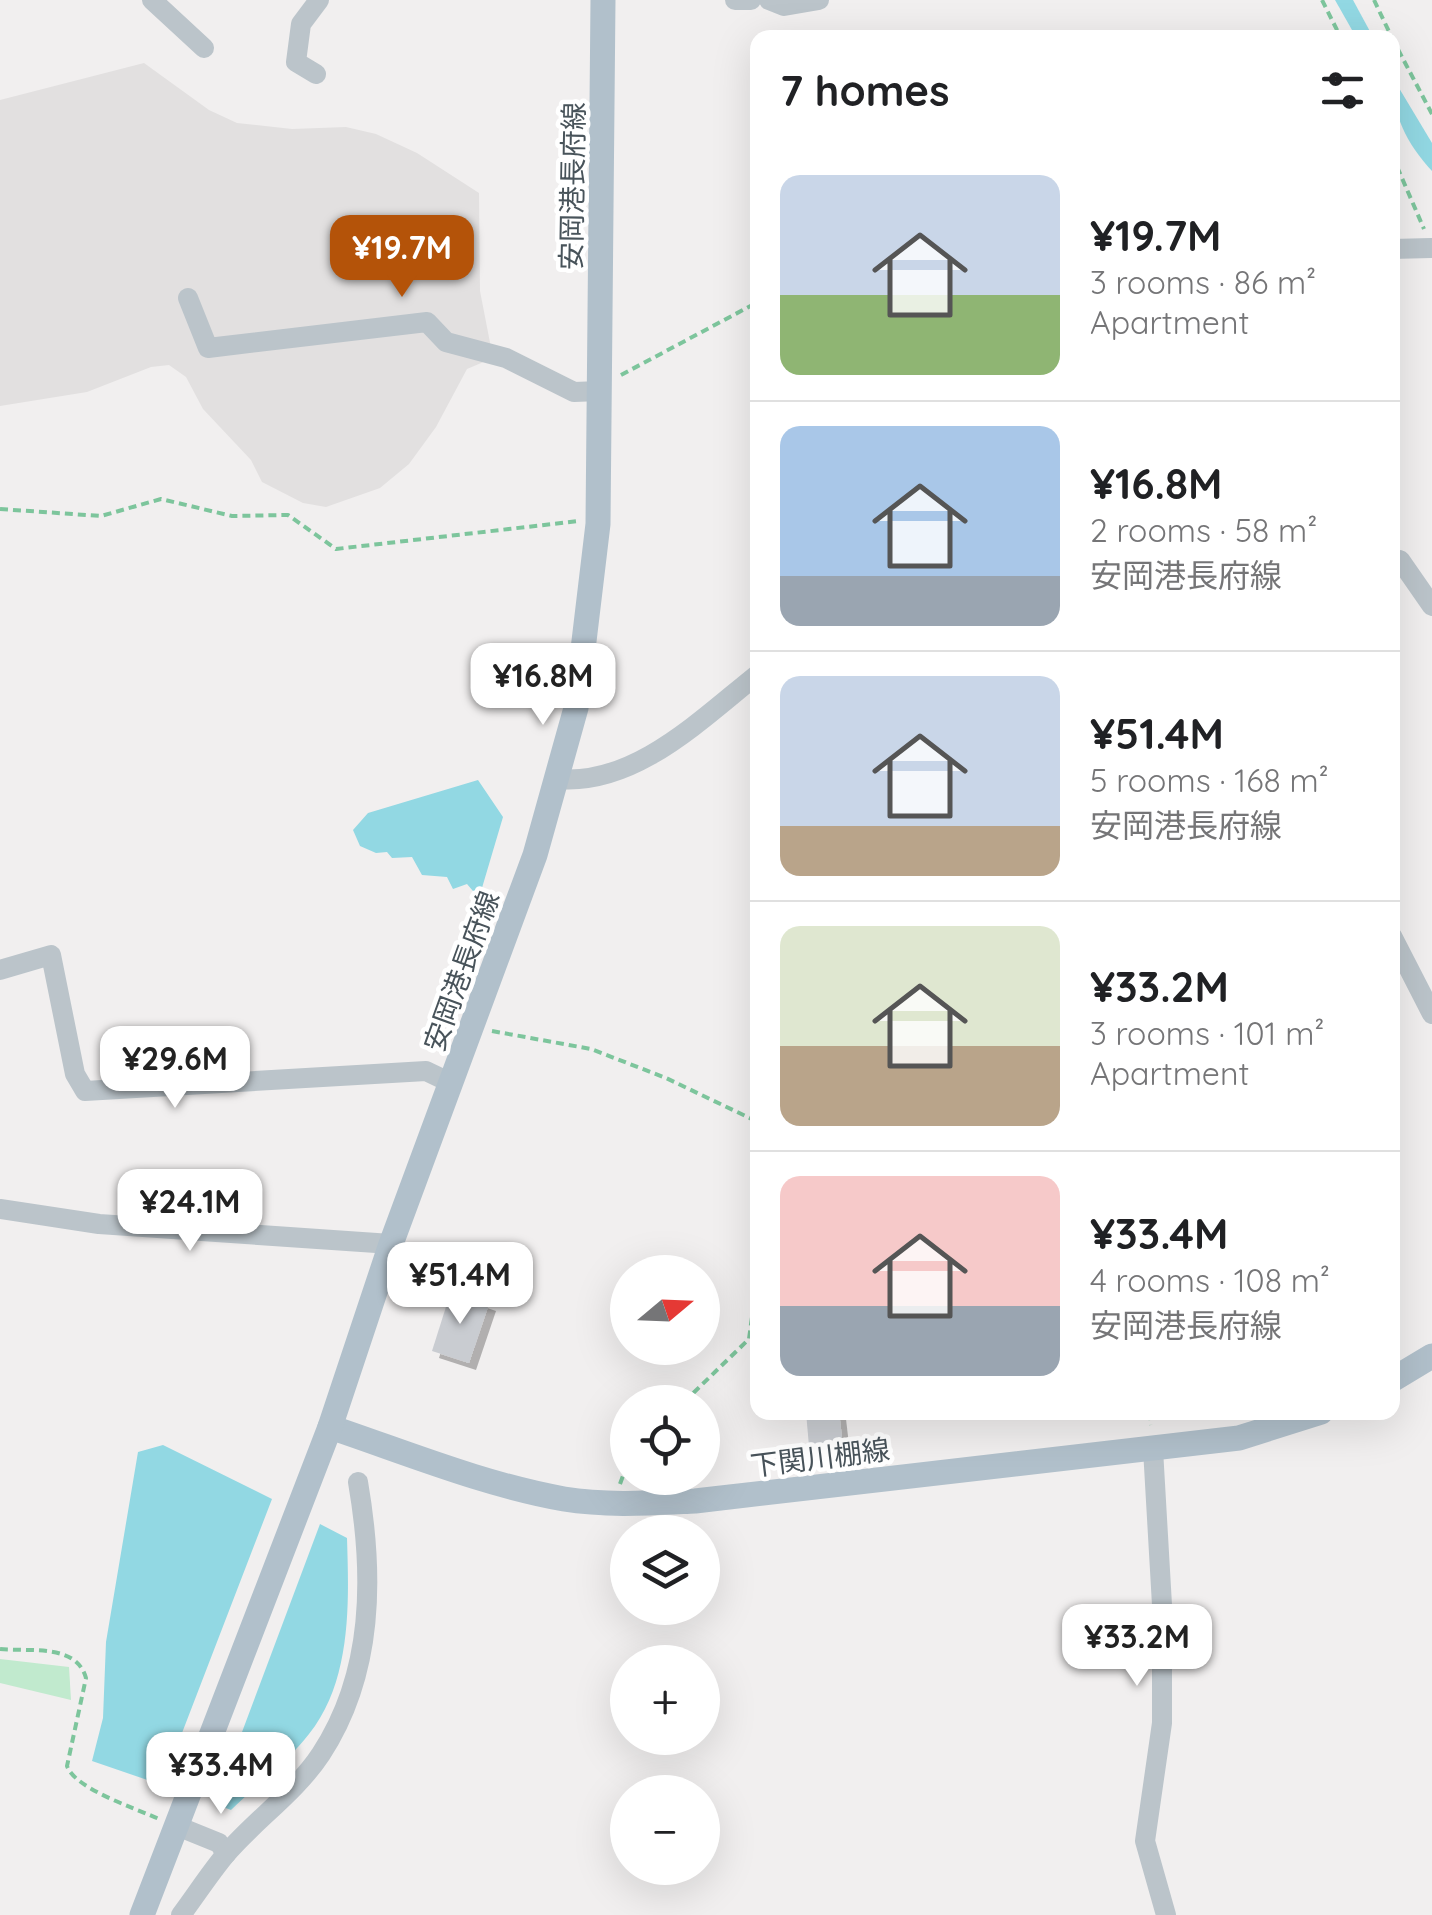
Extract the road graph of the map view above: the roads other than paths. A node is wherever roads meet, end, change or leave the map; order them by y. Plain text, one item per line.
1 (152, 0) edge
2 (319, 0) edge
3 (603, 0) edge
4 (735, 0) edge
5 (751, 0) edge
6 (769, 0) edge
7 (819, 0) edge
8 (204, 48) dead end
9 (316, 74) dead end
10 (1431, 248) edge
11 (1400, 249) edge
12 (188, 298) dead end
13 (600, 387) junction
14 (1400, 560) dead end
15 (1432, 606) edge
16 (750, 680) edge
17 (558, 779) junction
18 (1400, 952) edge
19 (0, 970) edge
20 (1432, 1014) edge
21 (451, 1083) junction
22 (0, 1209) edge
23 (391, 1244) junction
24 (1432, 1356) edge
25 (1400, 1375) edge
26 (1295, 1420) edge
27 (330, 1427) junction
28 (1153, 1450) junction
29 (358, 1482) dead end
30 (177, 1826) junction
31 (226, 1854) junction
32 (142, 1915) edge
33 (181, 1915) edge
34 (1166, 1915) edge

1 - 8 street
2 - 9 street
3 - 13 main road, 安岡港長府線
4 - 5 street
6 - 7 street
10 - 11 street
12 - 13 street
13 - 17 main road, 安岡港長府線
14 - 15 street
16 - 17 street
17 - 21 main road, 安岡港長府線
18 - 20 street
19 - 21 street
21 - 23 main road, 安岡港長府線
22 - 23 street
23 - 27 main road, 安岡港長府線
24 - 25 main road
26 - 28 main road, 下関川棚線
27 - 28 main road, 下関川棚線
27 - 30 main road, 安岡港長府線
28 - 34 street
29 - 31 street
30 - 31 street
30 - 32 main road, 安岡港長府線
31 - 33 street

